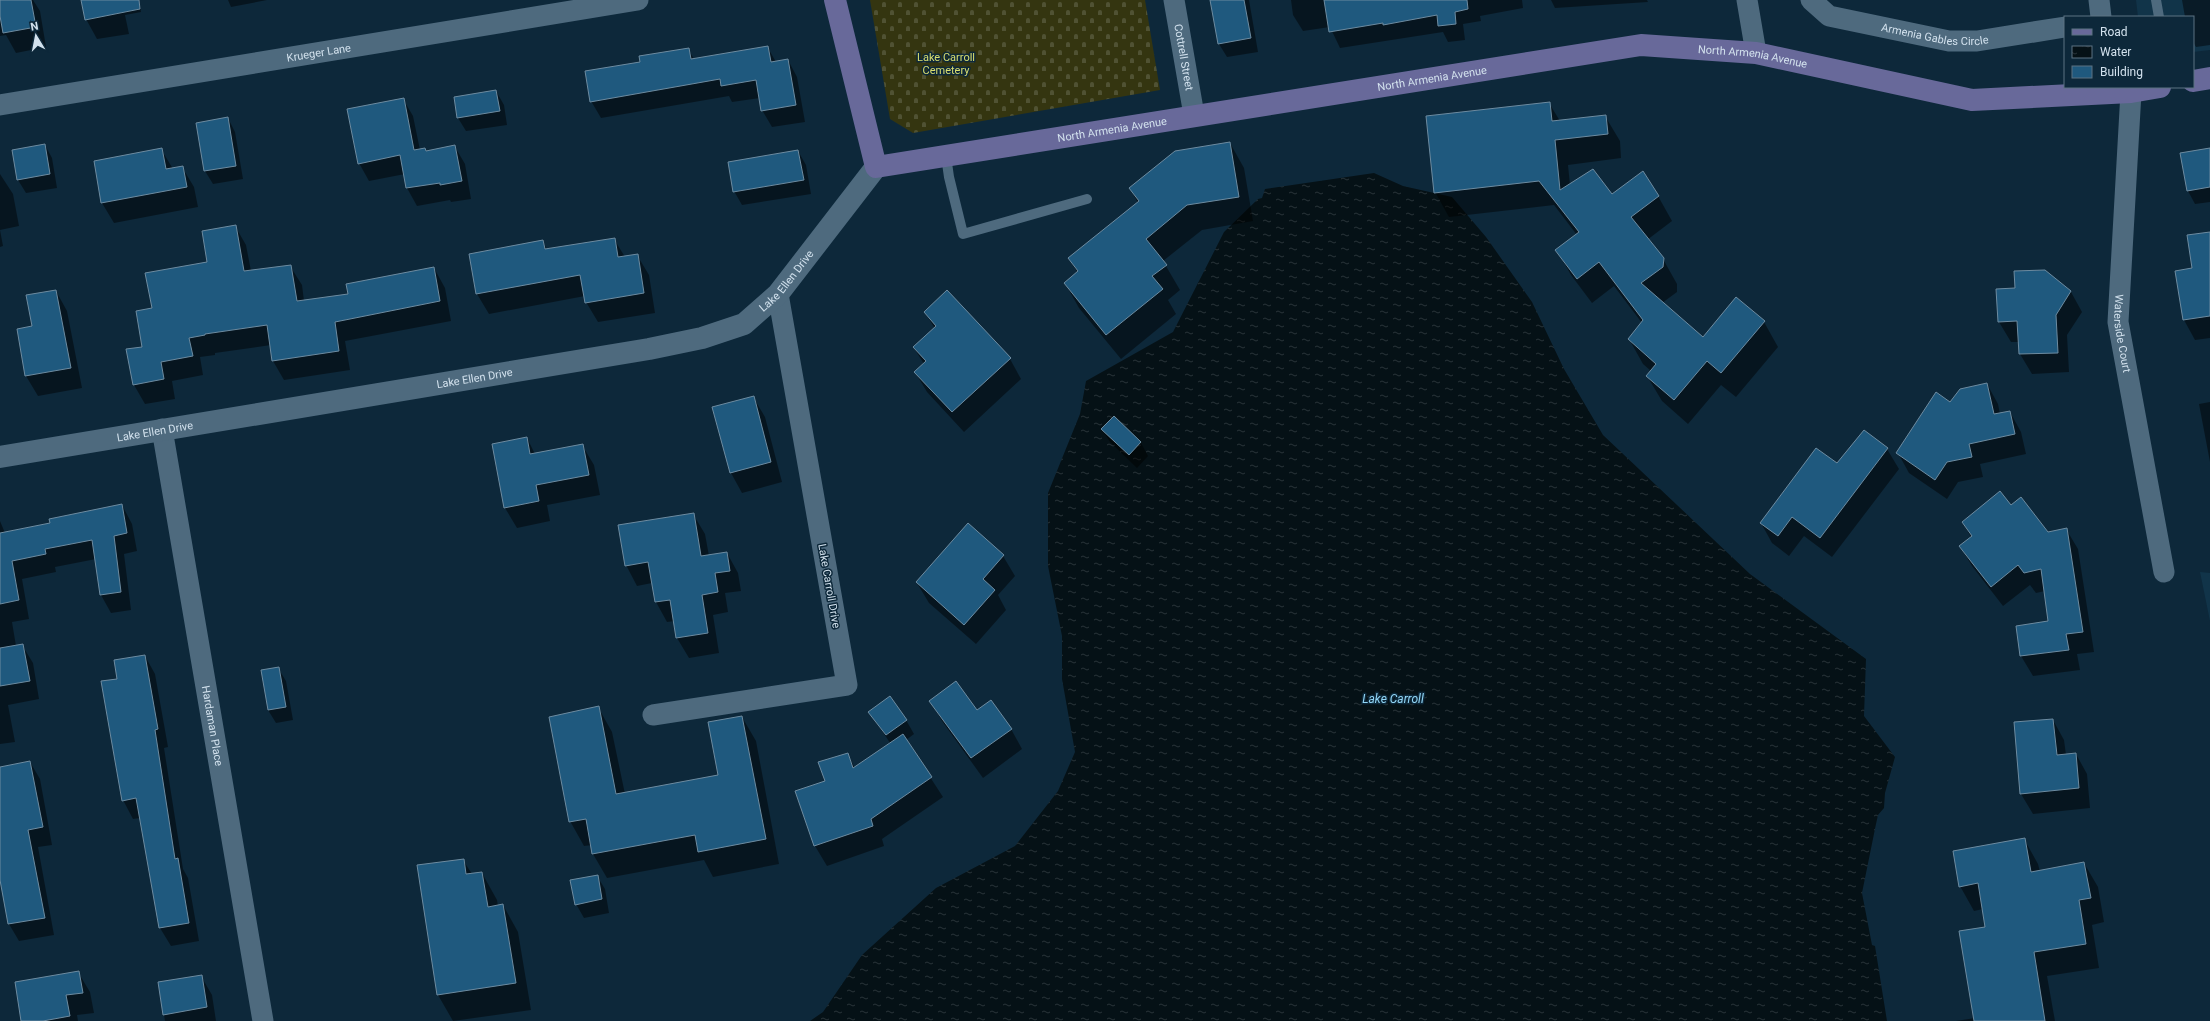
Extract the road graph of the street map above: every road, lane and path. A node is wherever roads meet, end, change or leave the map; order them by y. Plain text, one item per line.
1 (638, 0) edge
2 (835, 0) edge
3 (1174, 0) edge
4 (1747, 0) edge
5 (1811, 0) edge
6 (2099, 0) edge
7 (2156, 0) edge
8 (2101, 16) edge
9 (2159, 16) edge
10 (2064, 28) edge
11 (1756, 53) junction
12 (2210, 78) edge
13 (2194, 81) edge
14 (2149, 88) edge
15 (2082, 91) edge
16 (2117, 91) edge
17 (0, 105) edge
18 (1194, 115) junction
19 (946, 156) junction
20 (876, 167) junction
21 (1086, 199) dead end
22 (778, 294) junction
23 (162, 430) junction
24 (0, 457) edge
25 (2164, 572) dead end
26 (653, 716) dead end
27 (263, 1021) edge

1 - 17 street, Krueger Lane
2 - 20 main road
3 - 18 street, Cottrell Street
4 - 11 street
5 - 10 street, Armenia Gables Circle
6 - 8 street
7 - 9 lane
11 - 15 main road, North Armenia Avenue
11 - 18 main road, North Armenia Avenue
12 - 13 main road
14 - 16 main road, North Armenia Avenue
15 - 16 main road, North Armenia Avenue
16 - 25 street, Waterside Court
18 - 19 main road, North Armenia Avenue
19 - 20 main road, North Armenia Avenue
19 - 21 lane
20 - 22 street, Lake Ellen Drive
22 - 23 street, Lake Ellen Drive
22 - 26 street, Lake Carroll Drive
23 - 24 street, Lake Ellen Drive
23 - 27 street, Hardaman Place

